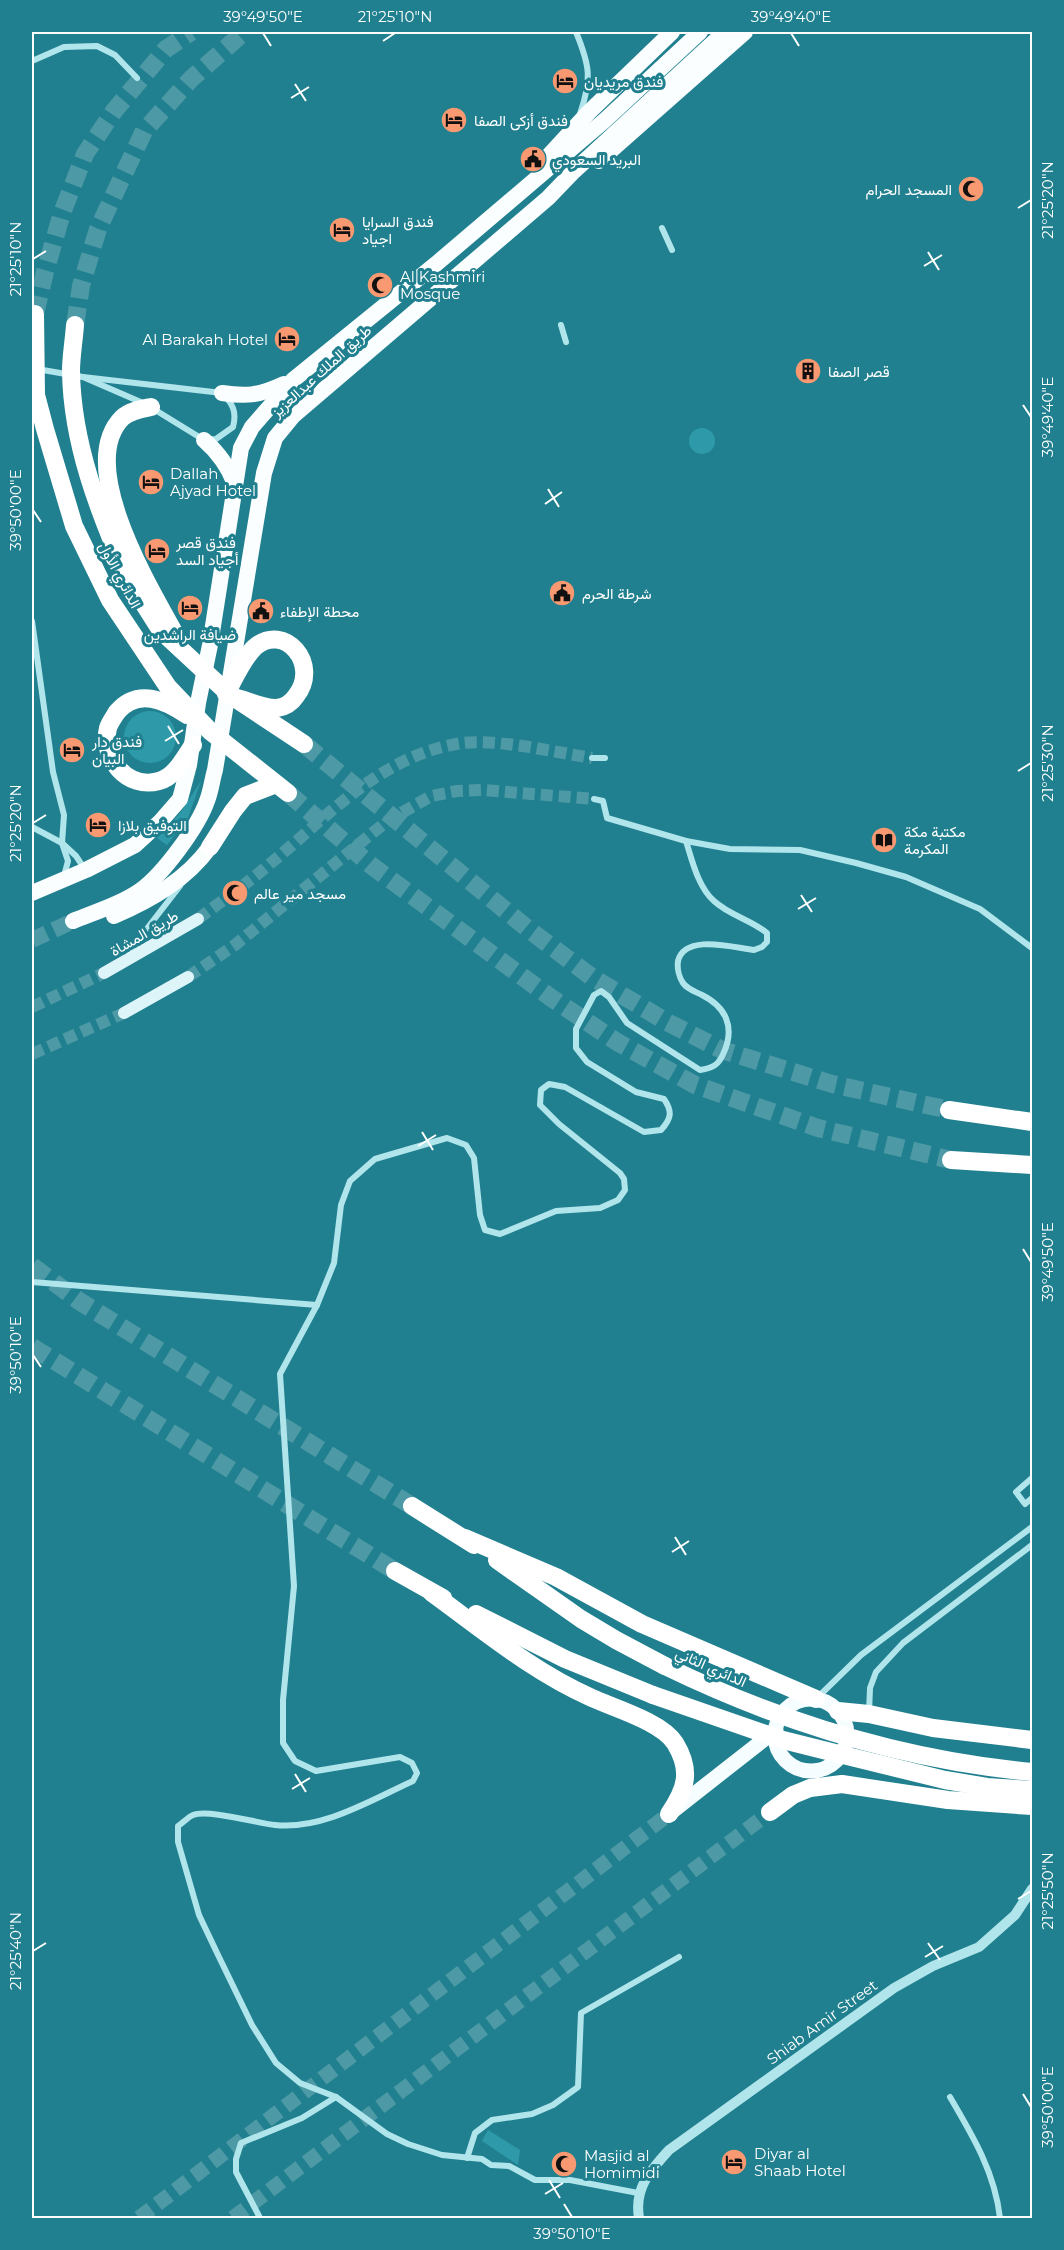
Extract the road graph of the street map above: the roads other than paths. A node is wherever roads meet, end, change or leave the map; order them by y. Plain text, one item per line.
1 (576, 32) edge
2 (672, 32) edge
3 (700, 32) edge
4 (725, 32) edge
5 (745, 32) edge
6 (32, 61) edge
7 (137, 78) dead end
8 (575, 126) junction
9 (548, 198) junction
10 (499, 210) junction
11 (662, 228) dead end
12 (672, 250) dead end
13 (35, 314) dead end
14 (75, 325) tunnel mouth
15 (561, 325) dead end
16 (566, 342) dead end
17 (32, 368) edge
18 (83, 377) junction
19 (293, 380) junction
20 (222, 393) junction
21 (34, 400) edge
22 (151, 407) junction
23 (204, 440) junction
24 (236, 484) junction
25 (233, 507) junction
26 (257, 512) junction
27 (32, 621) edge
28 (168, 633) junction
29 (228, 694) junction
30 (212, 732) junction
31 (304, 744) tunnel mouth
32 (193, 745) junction
33 (592, 758) tunnel mouth
34 (605, 758) dead end
35 (594, 799) dead end
36 (32, 826) edge
37 (686, 841) junction
38 (62, 843) junction
39 (210, 847) joint
40 (86, 870) junction
41 (188, 871) junction
42 (60, 882) junction
43 (32, 893) edge
44 (198, 919) tunnel mouth
45 (1032, 948) edge
46 (136, 956) junction
47 (104, 973) tunnel mouth
48 (188, 977) tunnel mouth
49 (124, 1013) tunnel mouth
50 (949, 1110) tunnel mouth
51 (1032, 1122) edge
52 (951, 1160) tunnel mouth
53 (1032, 1165) edge
54 (32, 1282) edge
55 (318, 1305) junction
56 (1032, 1478) edge
57 (1032, 1498) edge
58 (412, 1506) tunnel mouth
59 (1032, 1527) edge
60 (465, 1538) junction
61 (1032, 1545) edge
62 (395, 1571) tunnel mouth
63 (432, 1593) junction
64 (816, 1699) junction
65 (838, 1711) junction
66 (869, 1714) junction
67 (776, 1731) junction
68 (1032, 1740) edge
69 (816, 1770) junction
70 (1032, 1772) edge
71 (1032, 1790) edge
72 (1032, 1806) edge
73 (770, 1812) joint
74 (669, 1814) joint
75 (1032, 1889) edge
76 (679, 1957) dead end
77 (336, 2097) junction
78 (950, 2097) dead end
79 (467, 2158) junction
80 (638, 2193) junction
81 (260, 2218) edge
82 (639, 2218) edge
83 (1000, 2218) edge

1 - 8 street
2 - 8 highway
3 - 10 highway, طريق الملك عبدالعزيز
4 - 9 highway, طريق الملك عبدالعزيز
5 - 9 highway
6 - 7 street
8 - 10 highway
9 - 26 highway, طريق الملك عبدالعزيز
10 - 19 highway, طريق الملك عبدالعزيز
11 - 12 street
13 - 21 highway, الدائري الأول, bridge
14 - 28 highway, الدائري الأول, bridge
15 - 16 street
17 - 18 street
18 - 20 street
18 - 22 street
19 - 20 highway
19 - 24 highway, طريق الملك عبدالعزيز
20 - 23 street
21 - 30 highway, الدائري الأول, bridge
22 - 23 street
22 - 28 highway
23 - 24 highway
24 - 25 highway, طريق الملك عبدالعزيز
25 - 26 highway
25 - 32 highway, طريق الملك عبدالعزيز
26 - 29 highway, طريق الملك عبدالعزيز
27 - 38 street
28 - 29 highway, الدائري الأول, bridge
29 - 29 highway, bridge
29 - 31 highway, الدائري الأول, bridge
29 - 41 highway, طريق الملك عبدالعزيز
30 - 32 highway, bridge
30 - 39 highway, الدائري الأول, bridge
32 - 40 highway, طريق الملك عبدالعزيز
33 - 34 street
35 - 37 street
36 - 38 street
37 - 45 street
37 - 55 street
38 - 40 street
38 - 42 street
39 - 41 highway
40 - 42 highway, طريق الملك عبدالعزيز
41 - 46 street
42 - 43 highway, طريق الملك عبدالعزيز
44 - 46 main road, طريق المشاة
46 - 47 main road, طريق المشاة
48 - 49 main road
50 - 51 highway
52 - 53 highway
54 - 55 street
55 - 77 street
56 - 57 street
58 - 60 highway, الدائري الثاني
59 - 64 street
60 - 64 highway
60 - 70 highway, الدائري الثاني, bridge
61 - 66 street
62 - 63 highway
63 - 71 highway, bridge
63 - 74 highway
64 - 65 main road
64 - 67 main road
65 - 66 highway
65 - 69 main road
66 - 68 highway
67 - 69 main road
67 - 74 main road
69 - 73 main road
72 - 73 highway
75 - 80 street, Shiab Amir Street
76 - 79 street
77 - 79 street
77 - 81 street
78 - 83 street
79 - 80 street
80 - 82 street

